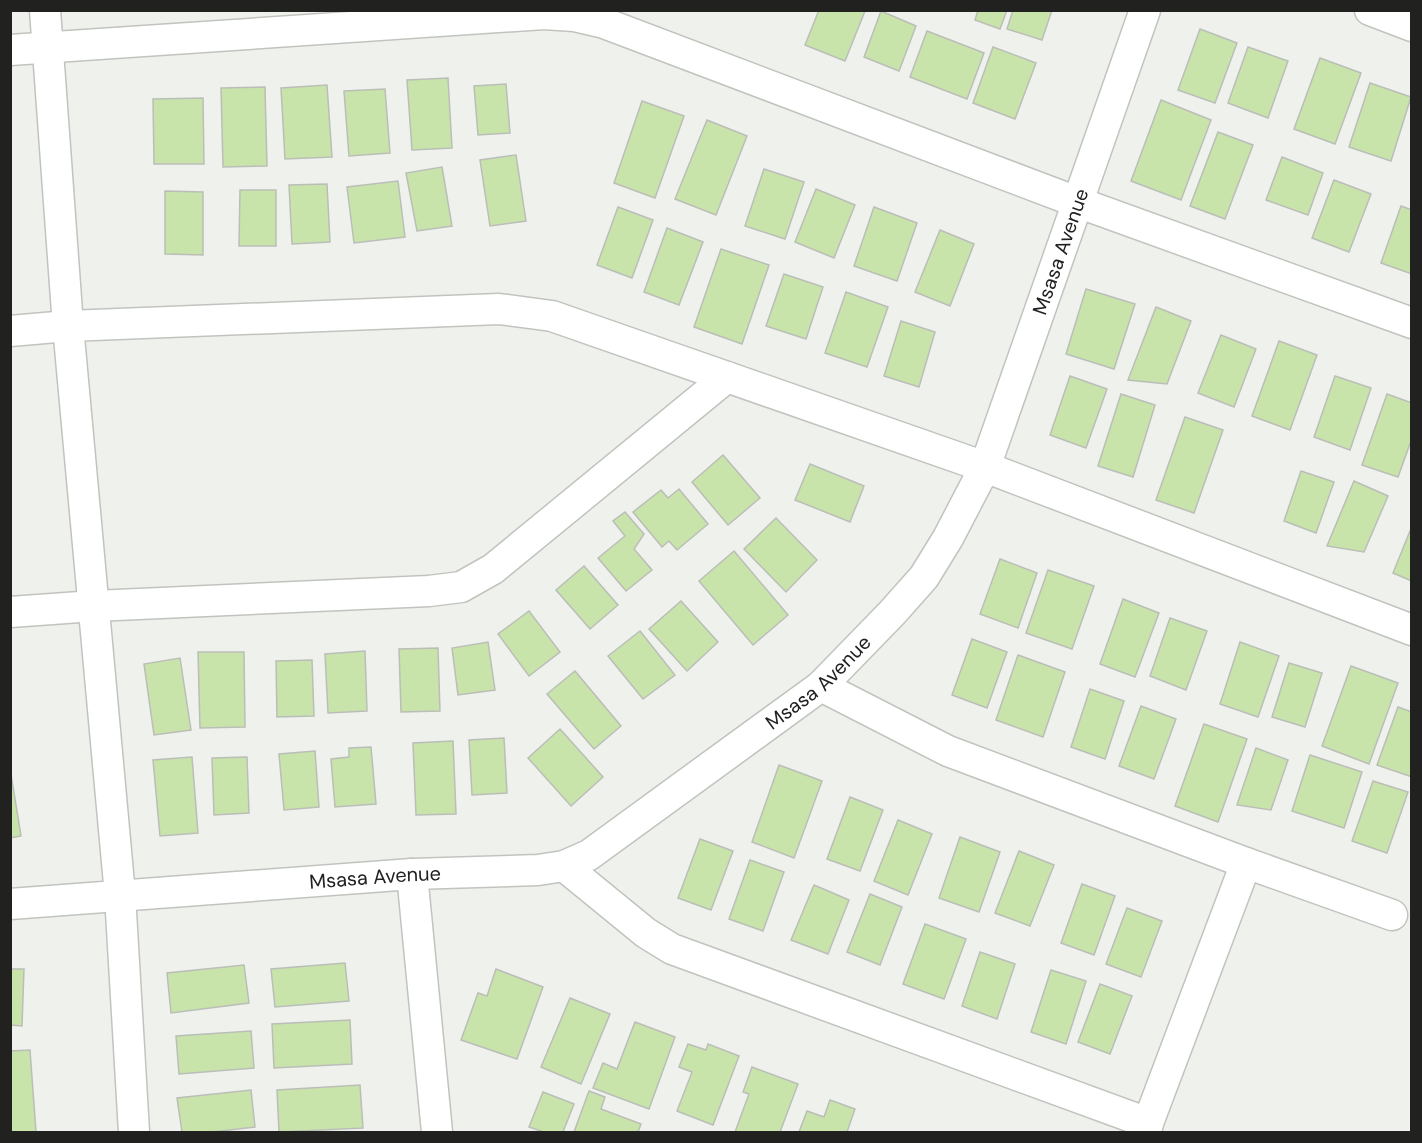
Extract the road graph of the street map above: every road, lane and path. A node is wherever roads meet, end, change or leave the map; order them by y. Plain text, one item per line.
1 (45, 10) edge
2 (1145, 10) edge
3 (1371, 10) edge
4 (1412, 26) edge
5 (48, 47) junction
6 (10, 50) edge
7 (1077, 202) junction
8 (1412, 323) edge
9 (68, 326) junction
10 (10, 331) edge
11 (727, 377) junction
12 (985, 467) junction
13 (94, 606) junction
14 (10, 612) edge
15 (1412, 630) edge
16 (821, 686) junction
17 (1246, 863) junction
18 (564, 866) junction
19 (412, 874) junction
20 (120, 895) junction
21 (10, 904) edge
22 (1392, 915) dead end
23 (1147, 1128) edge
24 (135, 1132) edge
25 (437, 1132) edge

1 - 5 street
2 - 7 street, Msasa Avenue
3 - 4 street
5 - 6 street
5 - 7 street
5 - 9 street
7 - 8 street
7 - 12 street, Msasa Avenue
9 - 10 street
9 - 11 street
9 - 13 street
11 - 12 street
11 - 13 street
12 - 15 street
12 - 16 street, Msasa Avenue
13 - 14 street
13 - 20 street
16 - 17 street
16 - 18 street, Msasa Avenue
17 - 22 street
17 - 23 street
18 - 19 street, Msasa Avenue
18 - 23 street
19 - 20 street, Msasa Avenue
19 - 25 street
20 - 21 street, Msasa Avenue
20 - 24 street

